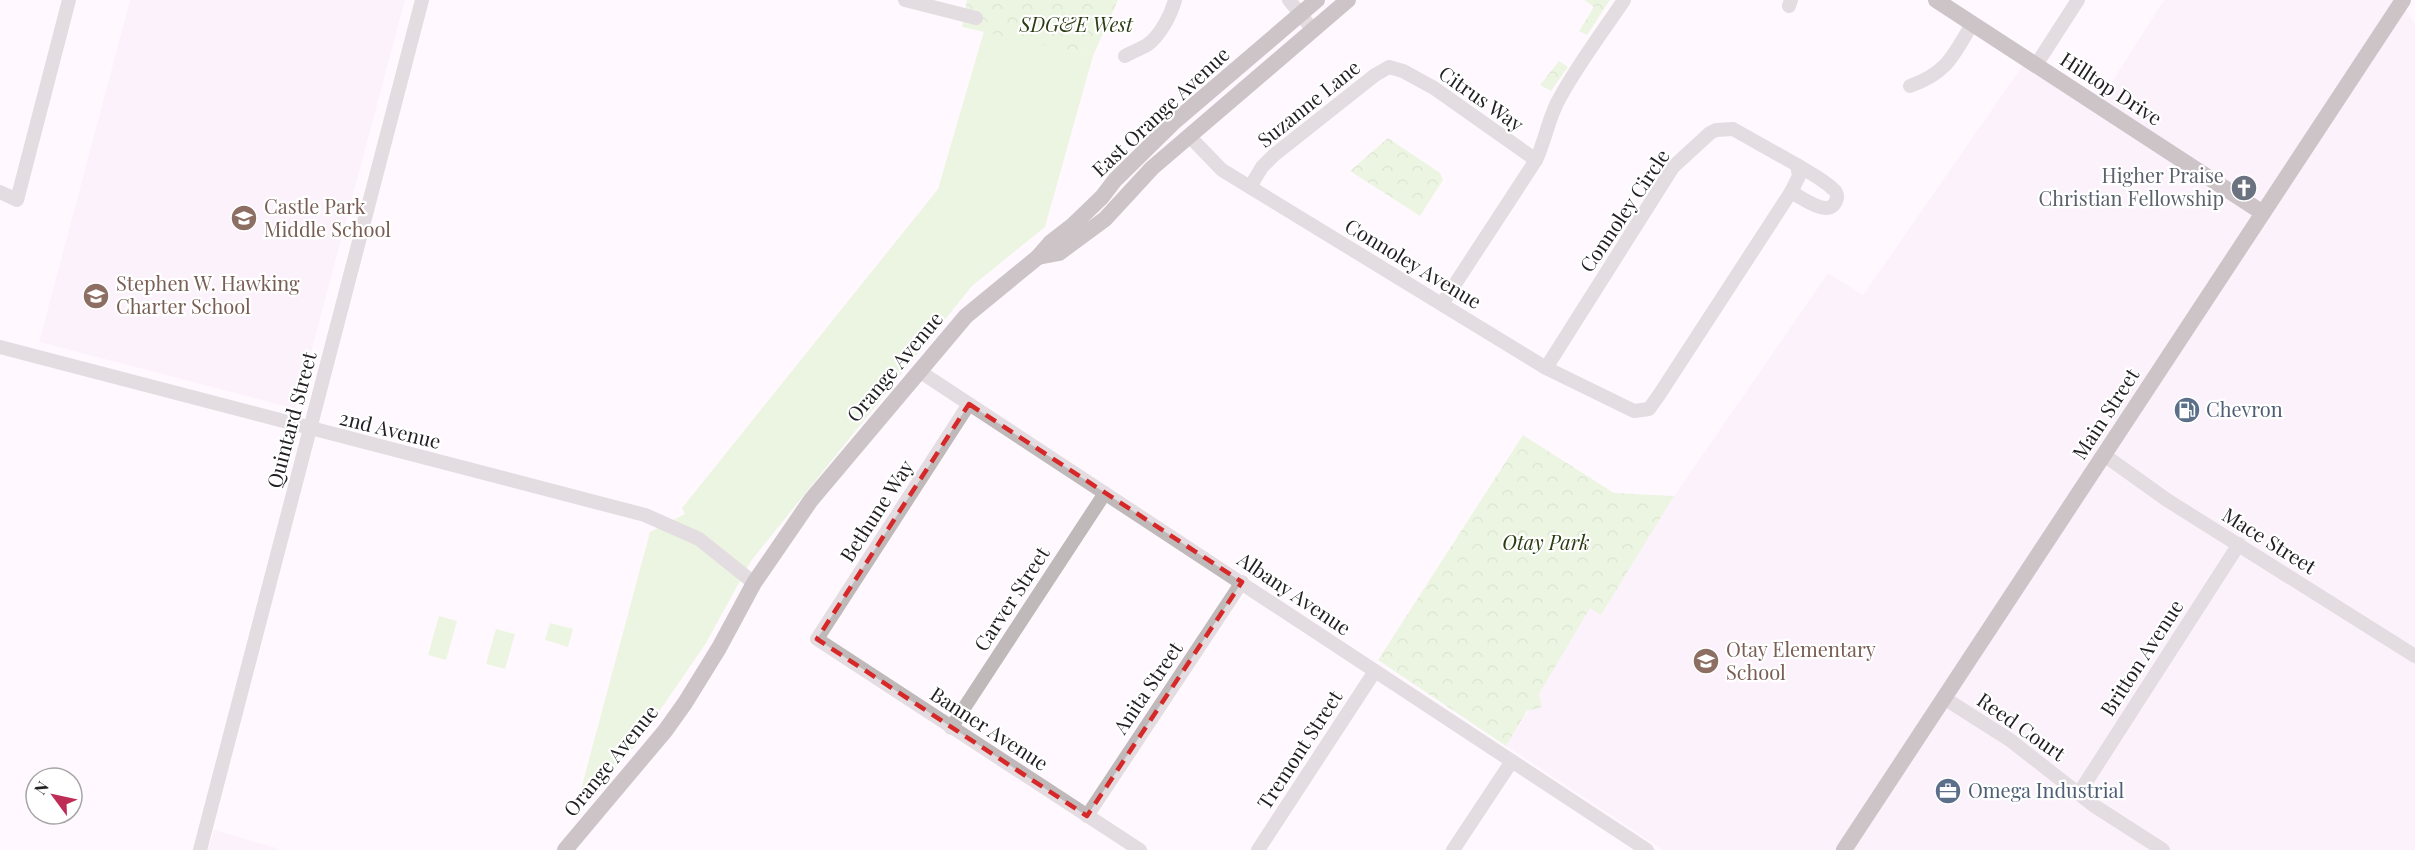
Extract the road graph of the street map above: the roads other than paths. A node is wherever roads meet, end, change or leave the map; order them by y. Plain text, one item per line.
1 (69, 0) edge
2 (422, 0) edge
3 (905, 0) edge
4 (1175, 0) edge
5 (1289, 0) edge
6 (1317, 0) edge
7 (1348, 0) edge
8 (1624, 0) edge
9 (1936, 0) edge
10 (2078, 0) edge
11 (2403, 0) edge
12 (1300, 14) junction
13 (976, 18) dead end
14 (1972, 24) junction
15 (1313, 30) junction
16 (1125, 56) dead end
17 (2036, 65) junction
18 (1403, 71) joint
19 (1910, 86) dead end
20 (1176, 121) junction
21 (1190, 137) junction
22 (1536, 160) junction
23 (1797, 165) junction
24 (1250, 187) junction
25 (0, 192) edge
26 (1791, 192) junction
27 (2263, 213) junction
28 (1038, 257) junction
29 (1442, 304) junction
30 (0, 347) edge
31 (1546, 368) junction
32 (920, 371) junction
33 (969, 404) junction
34 (309, 429) junction
35 (2104, 455) junction
36 (1106, 493) junction
37 (2239, 544) junction
38 (1242, 582) junction
39 (754, 583) junction
40 (817, 639) joint
41 (2415, 656) edge
42 (1375, 671) junction
43 (1944, 698) junction
44 (951, 728) junction
45 (1512, 761) junction
46 (2079, 793) junction
47 (1087, 816) junction
48 (200, 850) edge
49 (565, 850) edge
50 (1140, 850) edge
51 (1258, 850) edge
52 (1453, 850) edge
53 (1647, 850) edge
54 (1844, 850) edge
55 (2163, 850) edge

1 - 25 street
2 - 34 street, Quintard Street
3 - 13 street
4 - 16 street
5 - 12 street
6 - 12 main road, East Orange Avenue
7 - 15 main road, Orange Avenue
8 - 22 street
9 - 14 main road, Hilltop Drive
10 - 17 street
11 - 27 main road, Main Street
12 - 15 street
12 - 20 main road, East Orange Avenue
14 - 17 main road, Hilltop Drive
14 - 19 street
15 - 21 main road, Orange Avenue
17 - 27 main road, Hilltop Drive
18 - 22 street, Citrus Way
18 - 24 street, Suzanne Lane
20 - 21 main road
20 - 28 main road, East Orange Avenue
21 - 24 street, Connoley Avenue
21 - 28 main road, Orange Avenue
22 - 29 street
23 - 26 street
23 - 26 street, Connoley Circle
23 - 31 street, Connoley Circle
24 - 29 street, Connoley Avenue
26 - 31 street, Connoley Avenue
27 - 35 main road, Main Street
28 - 32 main road, Orange Avenue
29 - 31 street, Connoley Avenue
30 - 34 street, 2nd Avenue
32 - 33 street, Albany Avenue
32 - 39 main road, Orange Avenue
33 - 36 street, Albany Avenue
33 - 40 street, Bethune Way
34 - 39 street, 2nd Avenue
34 - 48 street, Quintard Street
35 - 37 street, Mace Street
35 - 43 main road, Main Street
36 - 38 street, Albany Avenue
36 - 44 street, Carver Street
37 - 41 street, Mace Street
37 - 46 street, Britton Avenue
38 - 42 street, Albany Avenue
38 - 47 street, Anita Street
39 - 49 main road, Orange Avenue
40 - 44 street, Banner Avenue
42 - 45 street, Albany Avenue
42 - 51 street, Tremont Street
43 - 46 street, Reed Court
43 - 54 main road, Main Street
44 - 47 street, Banner Avenue
45 - 52 street
45 - 53 street, Albany Avenue
46 - 55 street, Reed Court
47 - 50 street, Banner Avenue

